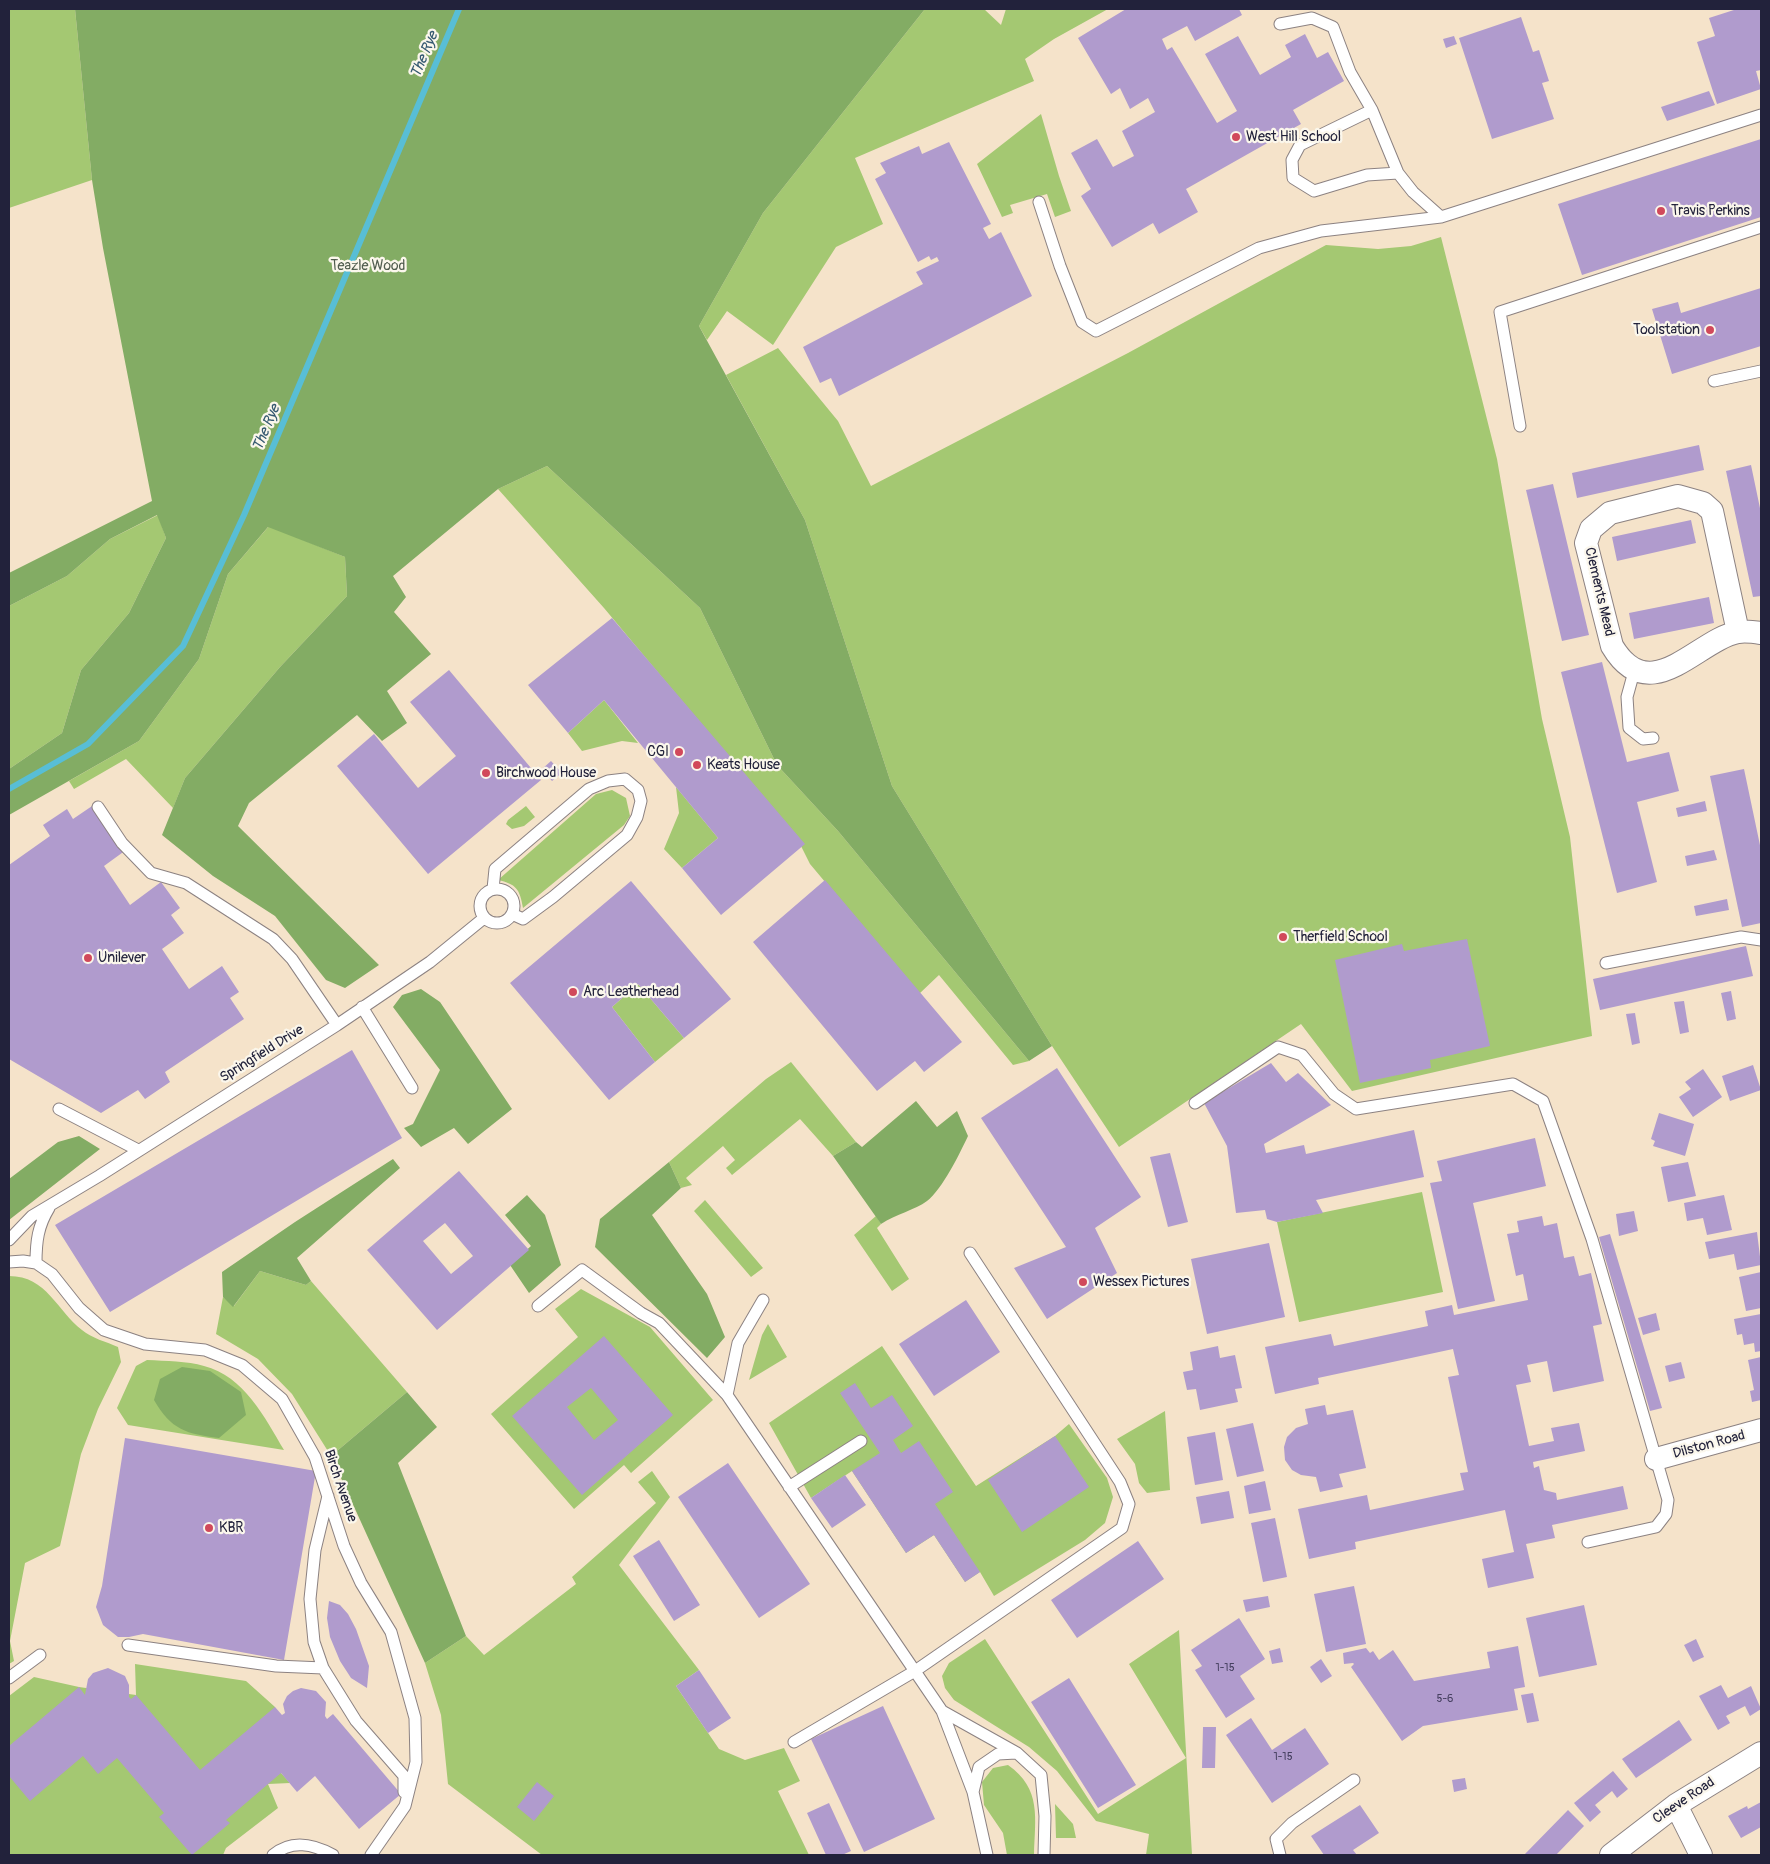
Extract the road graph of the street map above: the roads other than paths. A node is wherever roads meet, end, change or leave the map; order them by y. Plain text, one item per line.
1 (1280, 24) dead end
2 (1372, 110) junction
3 (1761, 115) edge
4 (1398, 173) junction
5 (1039, 202) dead end
6 (1441, 217) junction
7 (1761, 227) edge
8 (1761, 371) edge
9 (1714, 381) dead end
10 (1520, 426) dead end
11 (1738, 632) junction
12 (1761, 633) edge
13 (1635, 668) junction
14 (1653, 738) dead end
15 (98, 807) dead end
16 (493, 889) junction
17 (512, 914) junction
18 (484, 918) junction
19 (1761, 940) edge
20 (1606, 963) dead end
21 (362, 1008) junction
22 (337, 1025) junction
23 (412, 1088) dead end
24 (1194, 1103) dead end
25 (59, 1109) dead end
26 (138, 1150) junction
27 (50, 1206) junction
28 (9, 1240) edge
29 (970, 1253) dead end
30 (9, 1262) edge
31 (36, 1263) junction
32 (763, 1300) dead end
33 (538, 1306) dead end
34 (727, 1395) junction
35 (1761, 1430) edge
36 (861, 1441) dead end
37 (1656, 1458) junction
38 (790, 1486) junction
39 (328, 1496) junction
40 (1588, 1542) dead end
41 (128, 1645) dead end
42 (40, 1655) dead end
43 (324, 1668) junction
44 (915, 1671) junction
45 (9, 1678) edge
46 (942, 1711) junction
47 (794, 1742) dead end
48 (1017, 1753) junction
49 (1761, 1753) edge
50 (1354, 1780) dead end
51 (974, 1792) junction
52 (1676, 1805) junction
53 (405, 1806) junction
54 (273, 1855) edge
55 (333, 1855) edge
56 (371, 1855) edge
57 (988, 1855) edge
58 (1044, 1855) edge
59 (1280, 1855) edge
60 (1611, 1855) edge
61 (1701, 1855) edge

1 - 2 lane
2 - 4 lane
2 - 4 lane
3 - 6 lane
4 - 6 lane
5 - 6 lane
7 - 10 lane
8 - 9 lane
11 - 12 street
11 - 13 street
11 - 13 street, Clements Mead
13 - 14 lane
15 - 22 lane
16 - 17 lane
16 - 17 lane
16 - 18 lane
17 - 18 lane
18 - 21 lane, Springfield Drive
19 - 20 lane
21 - 22 lane, Springfield Drive
21 - 23 lane
22 - 26 lane, Springfield Drive
24 - 37 lane
25 - 26 lane
26 - 27 lane, Springfield Drive
27 - 28 lane, Springfield Drive
27 - 31 lane
29 - 44 lane
30 - 31 lane
31 - 39 lane, Birch Avenue
32 - 34 lane
33 - 34 lane
34 - 38 lane
35 - 37 street, Dilston Road
36 - 38 lane
37 - 40 lane
38 - 44 lane
39 - 43 lane
39 - 53 lane, Birch Avenue
41 - 43 lane
42 - 45 lane
43 - 53 lane
44 - 46 lane
44 - 47 lane
46 - 48 lane
46 - 51 lane
48 - 51 lane
48 - 58 lane
49 - 52 street, Cleeve Road
50 - 59 lane
51 - 57 lane
52 - 60 street, Cleeve Road
52 - 61 street
53 - 56 lane, Birch Avenue
54 - 55 lane

